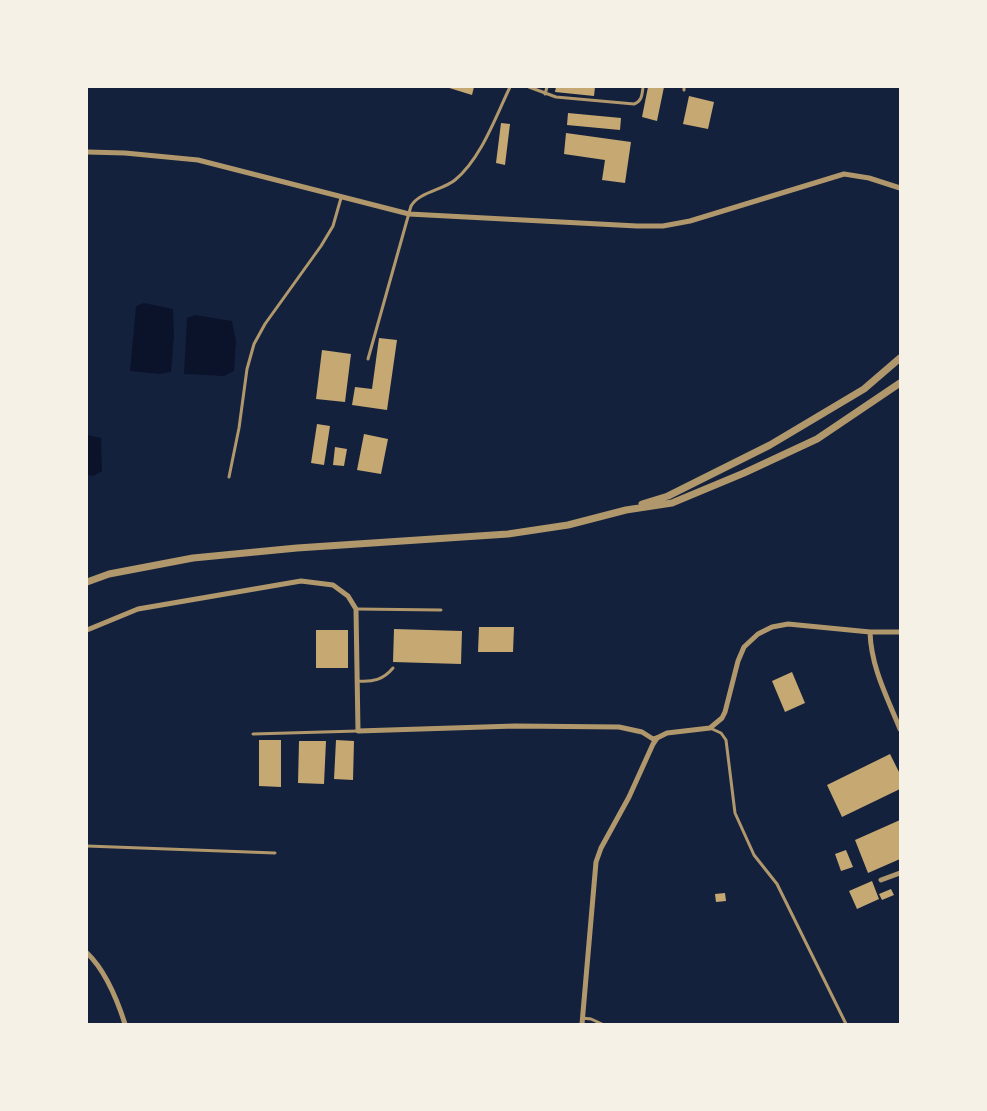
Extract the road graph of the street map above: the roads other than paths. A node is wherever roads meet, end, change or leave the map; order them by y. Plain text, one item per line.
1 (510, 87) edge
2 (529, 87) edge
3 (547, 87) edge
4 (644, 87) edge
5 (545, 94) junction
6 (87, 152) edge
7 (900, 188) edge
8 (341, 197) junction
9 (409, 214) junction
10 (900, 358) edge
11 (368, 359) dead end
12 (900, 383) edge
13 (229, 477) dead end
14 (626, 510) junction
15 (87, 582) edge
16 (356, 609) junction
17 (441, 610) dead end
18 (87, 630) edge
19 (870, 632) junction
20 (900, 632) edge
21 (393, 668) dead end
22 (358, 681) junction
23 (710, 728) junction
24 (900, 729) edge
25 (358, 731) junction
26 (253, 734) dead end
27 (657, 738) junction
28 (87, 846) edge
29 (275, 853) dead end
30 (900, 873) edge
31 (881, 880) dead end
32 (87, 953) edge
33 (582, 1021) edge
34 (124, 1024) edge
35 (602, 1024) edge
36 (846, 1024) edge

1 - 9 lane
2 - 5 lane
3 - 5 lane
4 - 5 lane
6 - 8 street
7 - 9 street
8 - 9 street
8 - 13 lane
9 - 11 lane
10 - 14 street
12 - 14 street
14 - 15 street
16 - 17 lane
16 - 18 street
16 - 22 street
19 - 20 street
19 - 23 street
19 - 24 street
21 - 22 lane
22 - 25 street
23 - 27 street
23 - 36 lane
25 - 26 lane
25 - 27 street
27 - 33 street
28 - 29 lane
30 - 31 street
32 - 34 street
33 - 35 lane

